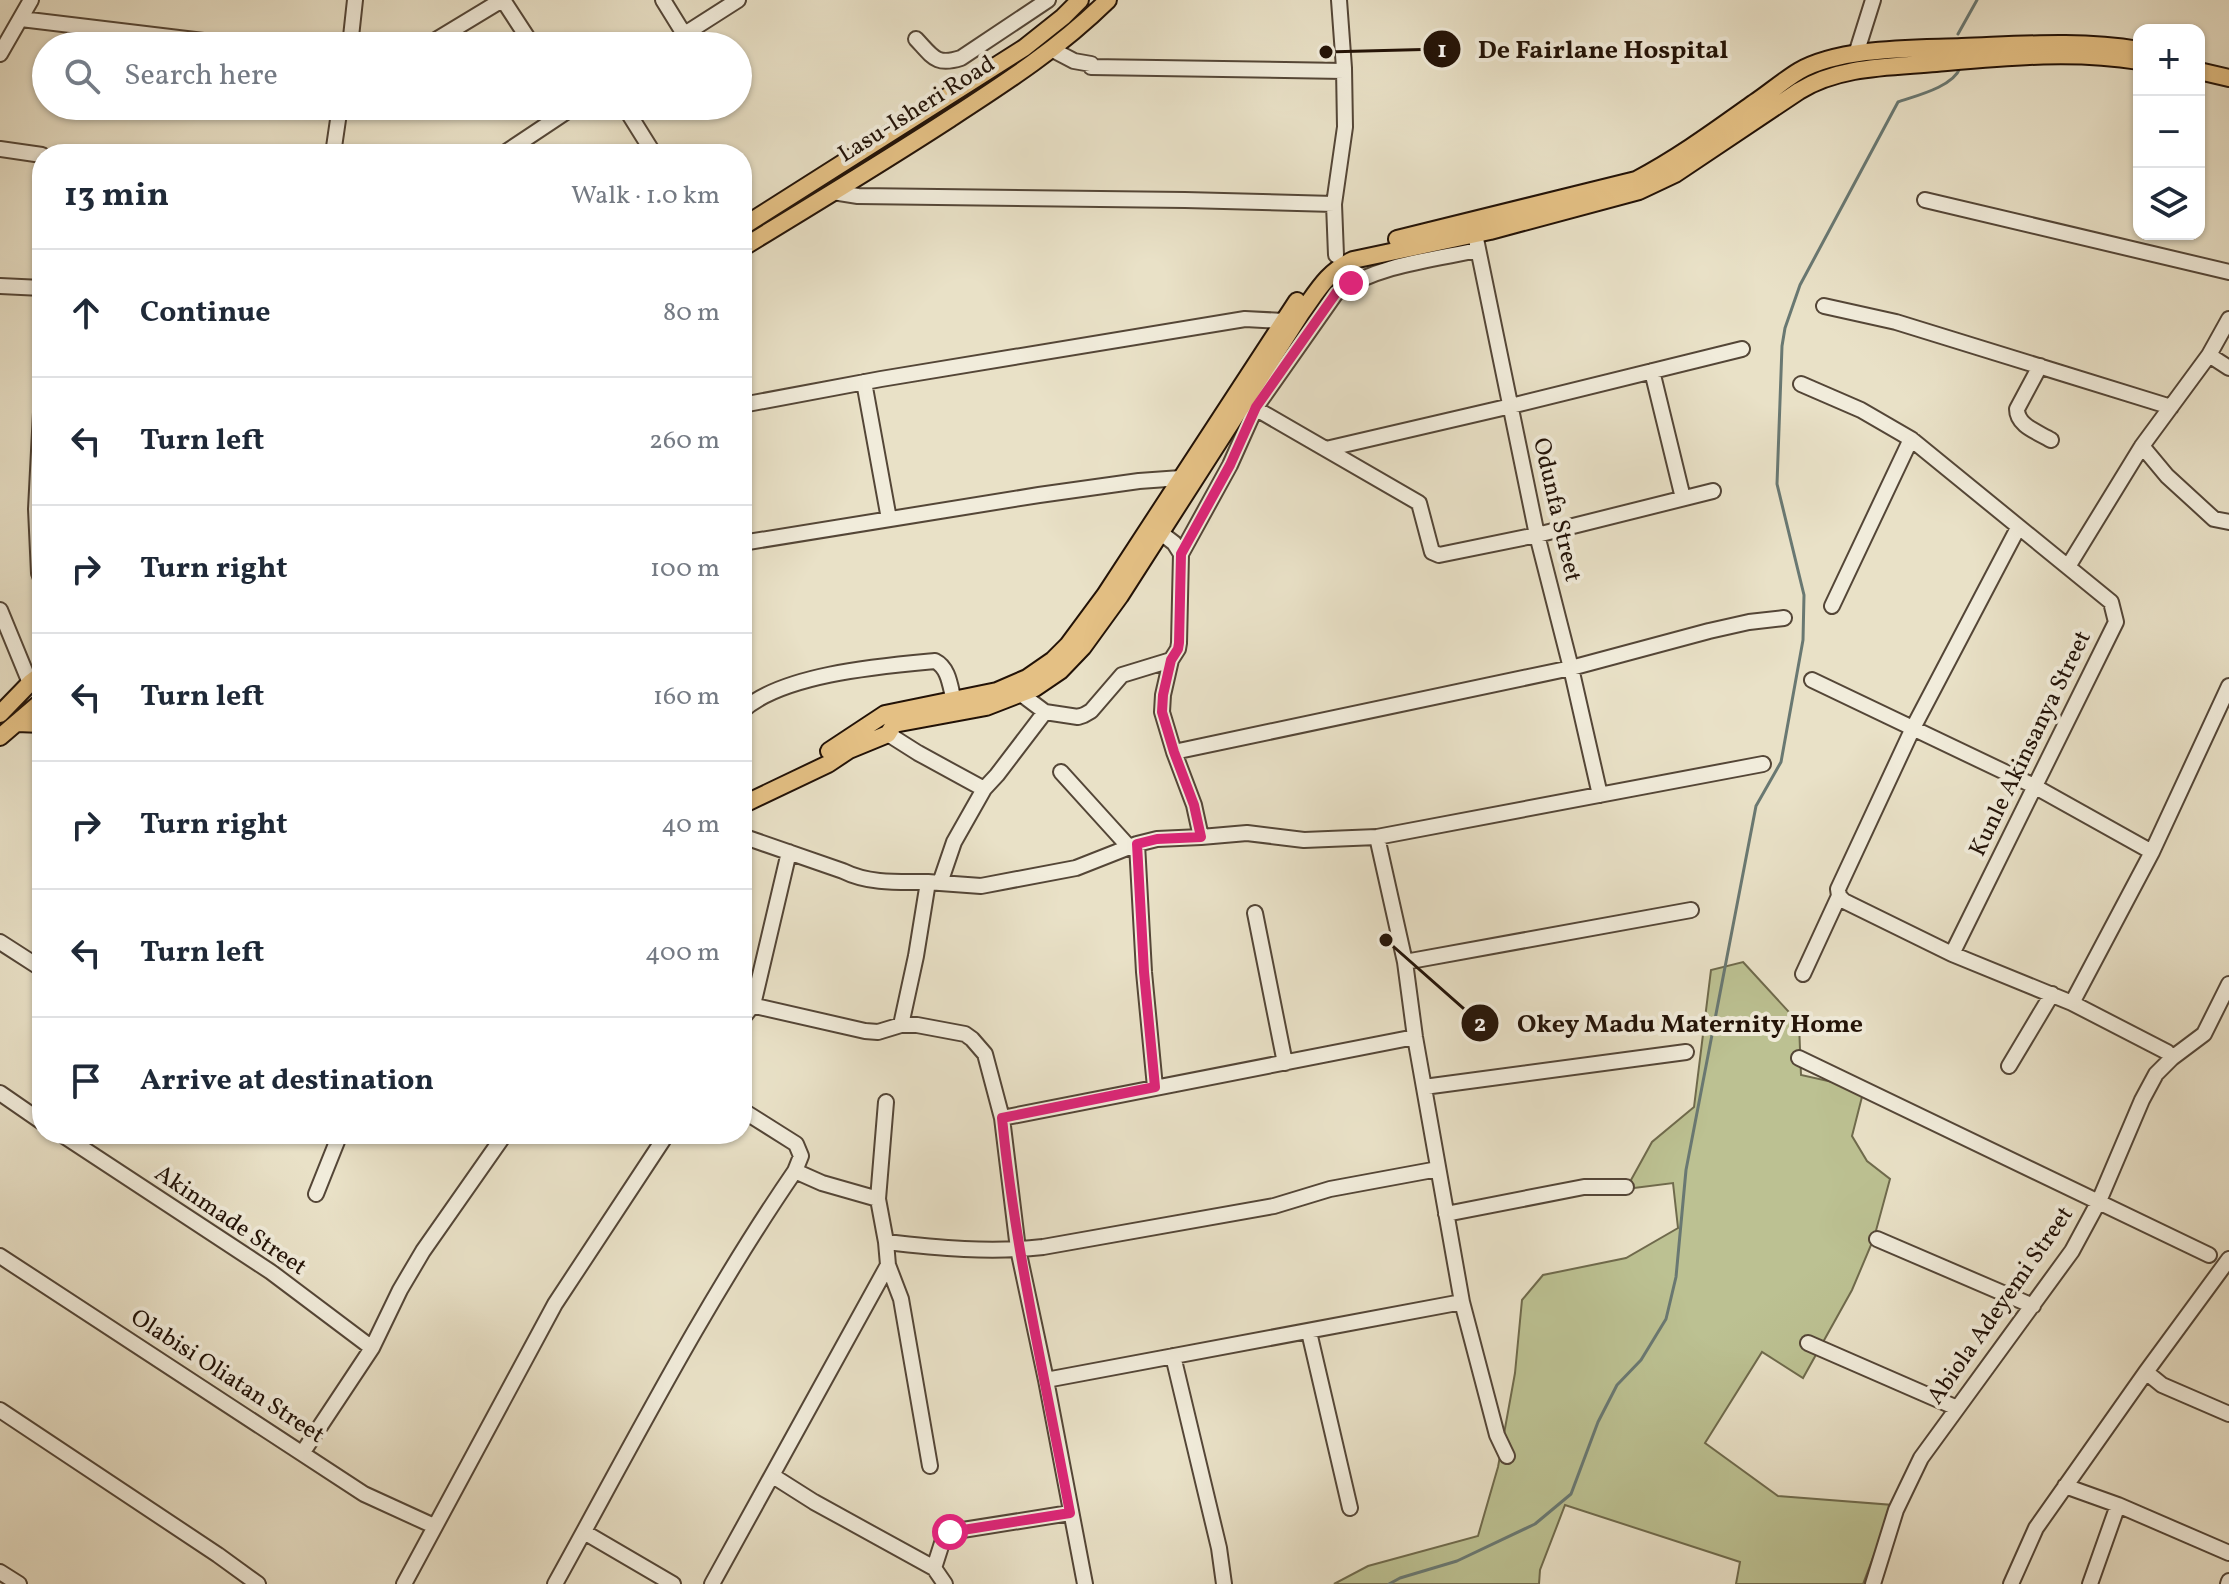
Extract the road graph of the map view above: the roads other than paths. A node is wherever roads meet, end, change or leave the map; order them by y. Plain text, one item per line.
1 (31, 0) edge
2 (355, 0) edge
3 (502, 0) edge
4 (663, 0) edge
5 (738, 0) edge
6 (1049, 0) edge
7 (1080, 0) edge
8 (1108, 0) edge
9 (1339, 0) edge
10 (1873, 0) edge
11 (1063, 17) junction
12 (21, 19) junction
13 (129, 32) edge
14 (352, 32) edge
15 (449, 32) edge
16 (524, 32) edge
17 (683, 32) edge
18 (687, 32) edge
19 (916, 39) dead end
20 (2133, 49) edge
21 (1053, 50) junction
22 (0, 54) edge
23 (1856, 54) junction
24 (2133, 60) edge
25 (2205, 61) edge
26 (2229, 67) edge
27 (1344, 68) junction
28 (2205, 72) edge
29 (2229, 78) edge
30 (338, 120) edge
31 (553, 120) edge
32 (633, 120) edge
33 (334, 144) edge
34 (518, 144) edge
35 (648, 144) edge
36 (0, 149) edge
37 (32, 154) edge
38 (833, 192) junction
39 (1925, 200) dead end
40 (1334, 204) junction
41 (752, 221) edge
42 (752, 242) edge
43 (1476, 242) junction
44 (1336, 255) junction
45 (2229, 272) edge
46 (0, 286) edge
47 (32, 288) edge
48 (1824, 306) dead end
49 (2229, 319) edge
50 (1284, 321) junction
51 (1742, 349) dead end
52 (2209, 355) junction
53 (2040, 366) junction
54 (2229, 368) edge
55 (1652, 371) junction
56 (864, 382) junction
57 (1801, 384) dead end
58 (752, 403) edge
59 (1251, 405) junction
60 (1511, 406) junction
61 (2171, 407) junction
62 (1911, 439) junction
63 (2051, 440) dead end
64 (2142, 446) junction
65 (1326, 449) junction
66 (1185, 482) junction
67 (1713, 491) dead end
68 (1683, 498) junction
69 (1209, 503) junction
70 (889, 519) junction
71 (2229, 522) edge
72 (2018, 528) junction
73 (1161, 533) junction
74 (1537, 535) junction
75 (752, 541) edge
76 (1181, 554) junction
77 (2069, 565) junction
78 (1832, 606) dead end
79 (0, 610) edge
80 (1784, 618) dead end
81 (1171, 660) junction
82 (1571, 668) junction
83 (32, 670) edge
84 (1812, 680) dead end
85 (32, 682) edge
86 (2229, 686) edge
87 (1021, 694) junction
88 (954, 701) junction
89 (752, 704) edge
90 (32, 710) edge
91 (1045, 712) junction
92 (0, 714) edge
93 (17, 723) junction
94 (32, 724) edge
95 (1913, 728) junction
96 (888, 734) junction
97 (0, 737) edge
98 (1174, 752) junction
99 (1763, 764) dead end
100 (1061, 772) dead end
101 (2034, 786) junction
102 (752, 787) edge
103 (984, 789) junction
104 (1600, 795) junction
105 (752, 800) edge
106 (1201, 837) junction
107 (1377, 837) junction
108 (752, 839) edge
109 (1133, 845) junction
110 (789, 852) junction
111 (2152, 852) junction
112 (934, 882) junction
113 (1839, 896) junction
114 (1691, 910) dead end
115 (1255, 913) dead end
116 (0, 942) edge
117 (1952, 954) junction
118 (1405, 962) junction
119 (32, 963) edge
120 (1803, 974) dead end
121 (2229, 984) edge
122 (752, 989) edge
123 (2052, 994) junction
124 (2072, 1003) junction
125 (752, 1005) edge
126 (901, 1025) junction
127 (1415, 1037) junction
128 (1686, 1052) dead end
129 (1799, 1058) dead end
130 (2172, 1058) junction
131 (1285, 1063) junction
132 (2009, 1066) dead end
133 (1155, 1087) junction
134 (1424, 1087) junction
135 (0, 1093) edge
136 (886, 1102) dead end
137 (32, 1115) edge
138 (752, 1116) edge
139 (1002, 1118) junction
140 (76, 1144) edge
141 (336, 1144) edge
142 (498, 1144) edge
143 (660, 1144) edge
144 (1438, 1169) junction
145 (795, 1171) junction
146 (1626, 1187) dead end
147 (316, 1194) dead end
148 (878, 1199) junction
149 (2099, 1201) junction
150 (1446, 1214) junction
151 (1877, 1239) dead end
152 (886, 1242) junction
153 (1018, 1249) junction
154 (2209, 1255) dead end
155 (0, 1256) edge
156 (2229, 1259) edge
157 (888, 1265) junction
158 (1462, 1302) junction
159 (2033, 1306) junction
160 (1309, 1332) junction
161 (1808, 1343) dead end
162 (372, 1348) junction
163 (1173, 1356) junction
164 (2146, 1372) junction
165 (1046, 1380) junction
166 (1957, 1408) junction
167 (0, 1410) edge
168 (2229, 1414) edge
169 (303, 1452) junction
170 (1507, 1456) dead end
171 (930, 1466) dead end
172 (773, 1476) junction
173 (2065, 1486) junction
174 (2118, 1505) junction
175 (1350, 1508) dead end
176 (1070, 1513) junction
177 (434, 1526) junction
178 (584, 1532) junction
179 (2229, 1553) edge
180 (934, 1568) junction
181 (0, 1572) edge
182 (19, 1584) edge
183 (258, 1584) edge
184 (404, 1584) edge
185 (555, 1584) edge
186 (673, 1584) edge
187 (712, 1584) edge
188 (945, 1584) edge
189 (1085, 1584) edge
190 (1224, 1584) edge
191 (1873, 1584) edge
192 (2011, 1584) edge
193 (2090, 1584) edge

1 - 12 street
2 - 14 street
3 - 15 street
3 - 16 street
4 - 17 street
5 - 18 street
6 - 11 street
6 - 19 street
7 - 11 main road, Lasu-Isheri Road
8 - 21 main road, Lasu-Isheri Road
9 - 27 street
10 - 23 street
11 - 41 main road, Lasu-Isheri Road
12 - 13 street
12 - 22 street
20 - 23 main road
21 - 27 street
21 - 38 main road, Lasu-Isheri Road
23 - 44 main road
24 - 43 main road
25 - 26 main road
27 - 40 street
28 - 29 main road
30 - 33 street
31 - 34 street
32 - 35 street
36 - 37 street
38 - 40 street
38 - 42 main road, Lasu-Isheri Road
39 - 45 street
40 - 44 street
43 - 59 main road
43 - 60 street, Odunfa Street
44 - 50 main road
46 - 47 street
48 - 53 street
49 - 52 street
50 - 56 street
50 - 66 main road
51 - 55 street
52 - 54 street
52 - 61 street
53 - 61 street
53 - 63 street
55 - 60 street
55 - 68 street
56 - 58 street
56 - 70 street
57 - 62 street, Kunle Akinsanya Street
59 - 65 street
59 - 66 main road
59 - 69 street
60 - 65 street
60 - 74 street, Odunfa Street
61 - 64 street
62 - 72 street, Kunle Akinsanya Street
62 - 78 street
64 - 71 street
64 - 77 street
65 - 74 street
66 - 69 street
66 - 70 street
66 - 73 main road
66 - 88 main road
67 - 68 street
68 - 74 street
69 - 76 street
70 - 75 street
72 - 77 street, Kunle Akinsanya Street
72 - 95 street
73 - 76 street
73 - 87 main road
74 - 82 street, Odunfa Street
76 - 81 street
77 - 101 street, Kunle Akinsanya Street
79 - 83 street
80 - 82 street
81 - 91 street
81 - 98 street
82 - 98 street
82 - 104 street, Odunfa Street
84 - 95 street
85 - 92 main road
86 - 111 street
87 - 91 street
87 - 96 main road
88 - 89 street
88 - 102 main road
90 - 93 main road
91 - 103 street
93 - 94 main road
93 - 97 main road
95 - 101 street
95 - 113 street
96 - 103 street
96 - 105 main road
98 - 106 street
99 - 104 street
100 - 109 street
101 - 111 street
101 - 117 street, Kunle Akinsanya Street
103 - 112 street
104 - 107 street
106 - 107 street
106 - 109 street
107 - 118 street
108 - 110 street
109 - 112 street
109 - 133 street
110 - 112 street
110 - 122 street
111 - 124 street
112 - 126 street
113 - 117 street
113 - 120 street
114 - 118 street
115 - 131 street
116 - 119 street
117 - 123 street
118 - 127 street
121 - 130 street, Abiola Adeyemi Street
123 - 124 street
123 - 132 street
124 - 130 street
125 - 126 street
126 - 139 street
127 - 131 street
127 - 134 street
128 - 134 street
129 - 149 street
130 - 149 street, Abiola Adeyemi Street
131 - 133 street
133 - 139 street
134 - 144 street
135 - 137 street
136 - 148 street
138 - 145 street
139 - 153 street
140 - 162 street, Akinmade Street
141 - 147 street
142 - 162 street
143 - 177 street
144 - 150 street
144 - 153 street
145 - 148 street
145 - 178 street
146 - 150 street
148 - 152 street
149 - 154 street
149 - 159 street, Abiola Adeyemi Street
150 - 158 street
151 - 159 street
152 - 153 street
152 - 157 street
153 - 165 street
155 - 169 street, Olabisi Oliatan Street
156 - 164 street
157 - 171 street
157 - 172 street
158 - 160 street
158 - 170 street
159 - 166 street, Abiola Adeyemi Street
160 - 163 street
160 - 175 street
161 - 166 street
162 - 169 street
163 - 165 street
163 - 190 street
164 - 168 street
164 - 173 street
165 - 176 street
166 - 191 street, Abiola Adeyemi Street
167 - 183 street
169 - 177 street, Olabisi Oliatan Street
172 - 180 street
172 - 187 street
173 - 174 street
173 - 192 street
174 - 179 street
174 - 193 street
176 - 180 street
176 - 189 street
177 - 184 street
178 - 185 street
178 - 186 street
180 - 188 street
181 - 182 street

